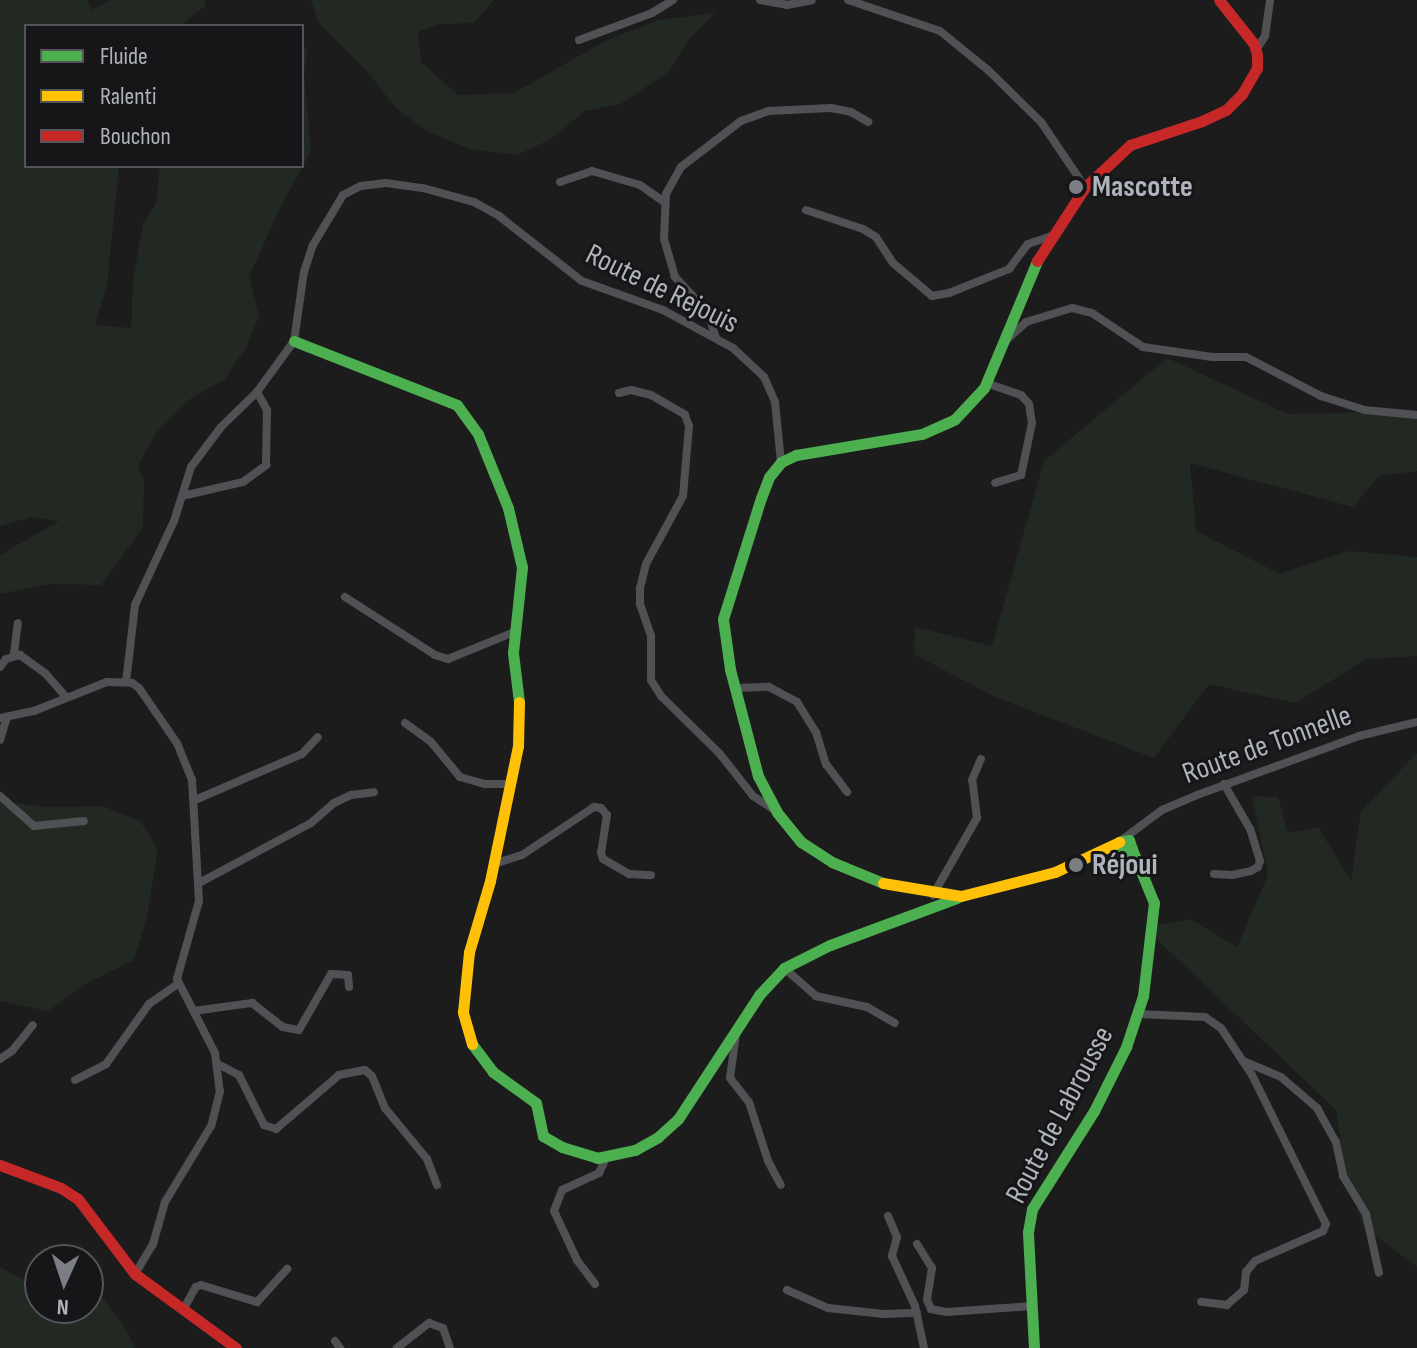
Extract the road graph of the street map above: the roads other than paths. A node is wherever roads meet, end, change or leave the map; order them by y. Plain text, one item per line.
1 (673, 0) edge
2 (760, 0) edge
3 (812, 0) edge
4 (848, 0) edge
5 (1219, 0) edge
6 (1270, 0) edge
7 (579, 40) dead end
8 (1256, 50) junction
9 (868, 122) dead end
10 (560, 182) dead end
11 (1085, 187) junction
12 (664, 202) junction
13 (806, 210) dead end
14 (1051, 236) junction
15 (716, 339) junction
16 (294, 341) junction
17 (1000, 346) junction
18 (986, 383) junction
19 (257, 392) junction
20 (619, 393) dead end
21 (1417, 415) edge
22 (781, 462) junction
23 (995, 483) dead end
24 (182, 496) junction
25 (345, 597) dead end
26 (18, 623) dead end
27 (514, 632) junction
28 (14, 654) junction
29 (0, 667) edge
30 (126, 682) junction
31 (734, 688) junction
32 (66, 697) junction
33 (3, 717) edge
34 (1417, 722) edge
35 (405, 723) dead end
36 (318, 737) dead end
37 (0, 740) edge
38 (981, 759) dead end
39 (511, 784) junction
40 (1224, 784) junction
41 (374, 792) dead end
42 (847, 792) dead end
43 (0, 796) edge
44 (195, 800) junction
45 (777, 812) junction
46 (84, 821) dead end
47 (1124, 846) junction
48 (494, 864) junction
49 (1214, 874) dead end
50 (651, 875) dead end
51 (199, 883) junction
52 (933, 895) junction
53 (961, 896) junction
54 (784, 968) junction
55 (178, 984) junction
56 (349, 987) dead end
57 (194, 1011) junction
58 (1138, 1014) junction
59 (895, 1023) dead end
60 (33, 1025) dead end
61 (736, 1034) junction
62 (0, 1059) edge
63 (1242, 1061) junction
64 (218, 1064) junction
65 (75, 1080) dead end
66 (606, 1158) junction
67 (0, 1165) edge
68 (437, 1185) dead end
69 (781, 1185) dead end
70 (888, 1216) dead end
71 (917, 1244) dead end
72 (287, 1269) dead end
73 (1379, 1273) dead end
74 (135, 1274) junction
75 (595, 1284) dead end
76 (787, 1290) dead end
77 (1201, 1302) dead end
78 (1032, 1306) junction
79 (183, 1310) junction
80 (917, 1313) junction
81 (236, 1348) edge
82 (397, 1348) edge
83 (450, 1348) edge
84 (924, 1348) edge
85 (1034, 1348) edge

1 - 7 street
2 - 3 street
4 - 11 street
5 - 8 street
6 - 8 street
8 - 11 street
9 - 12 street
10 - 12 street
11 - 14 street
12 - 15 street
13 - 14 street
14 - 17 street
15 - 16 street, Route de Rejouis
15 - 22 street, Route de Rejouis
16 - 19 street, Route de Rejouis
16 - 27 street
17 - 18 street
17 - 21 street
18 - 22 street
18 - 23 street
19 - 24 street, Route de Rejouis
19 - 24 street
20 - 45 street
22 - 31 street, Route de Labrousse
24 - 30 street, Route de Rejouis
25 - 27 street
26 - 28 street
27 - 39 street
28 - 29 street
28 - 32 street
30 - 32 street
30 - 44 street
31 - 42 street
31 - 45 street, Route de Labrousse
32 - 33 street
33 - 37 street
34 - 40 street, Route de Tonnelle
35 - 39 street
36 - 44 street
38 - 52 street
39 - 48 street
40 - 47 street, Route de Tonnelle
40 - 49 street
41 - 51 street
43 - 46 street
44 - 51 street
45 - 52 street, Route de Labrousse
47 - 53 street, Route de Labrousse
47 - 58 street, Route de Labrousse
48 - 50 street
48 - 66 street
51 - 55 street
52 - 53 street, Route de Labrousse
53 - 54 street
54 - 59 street
54 - 61 street
55 - 57 street
55 - 65 street
56 - 57 street
57 - 64 street
58 - 63 street
58 - 78 street, Route de Labrousse
60 - 62 street
61 - 66 street
61 - 69 street
63 - 73 street
63 - 77 street
64 - 68 street
64 - 74 street
66 - 75 street
67 - 74 street
70 - 80 street
71 - 78 street
72 - 79 street
74 - 79 street
76 - 80 street
78 - 85 street, Route de Labrousse
79 - 81 street
80 - 84 street
82 - 83 street

